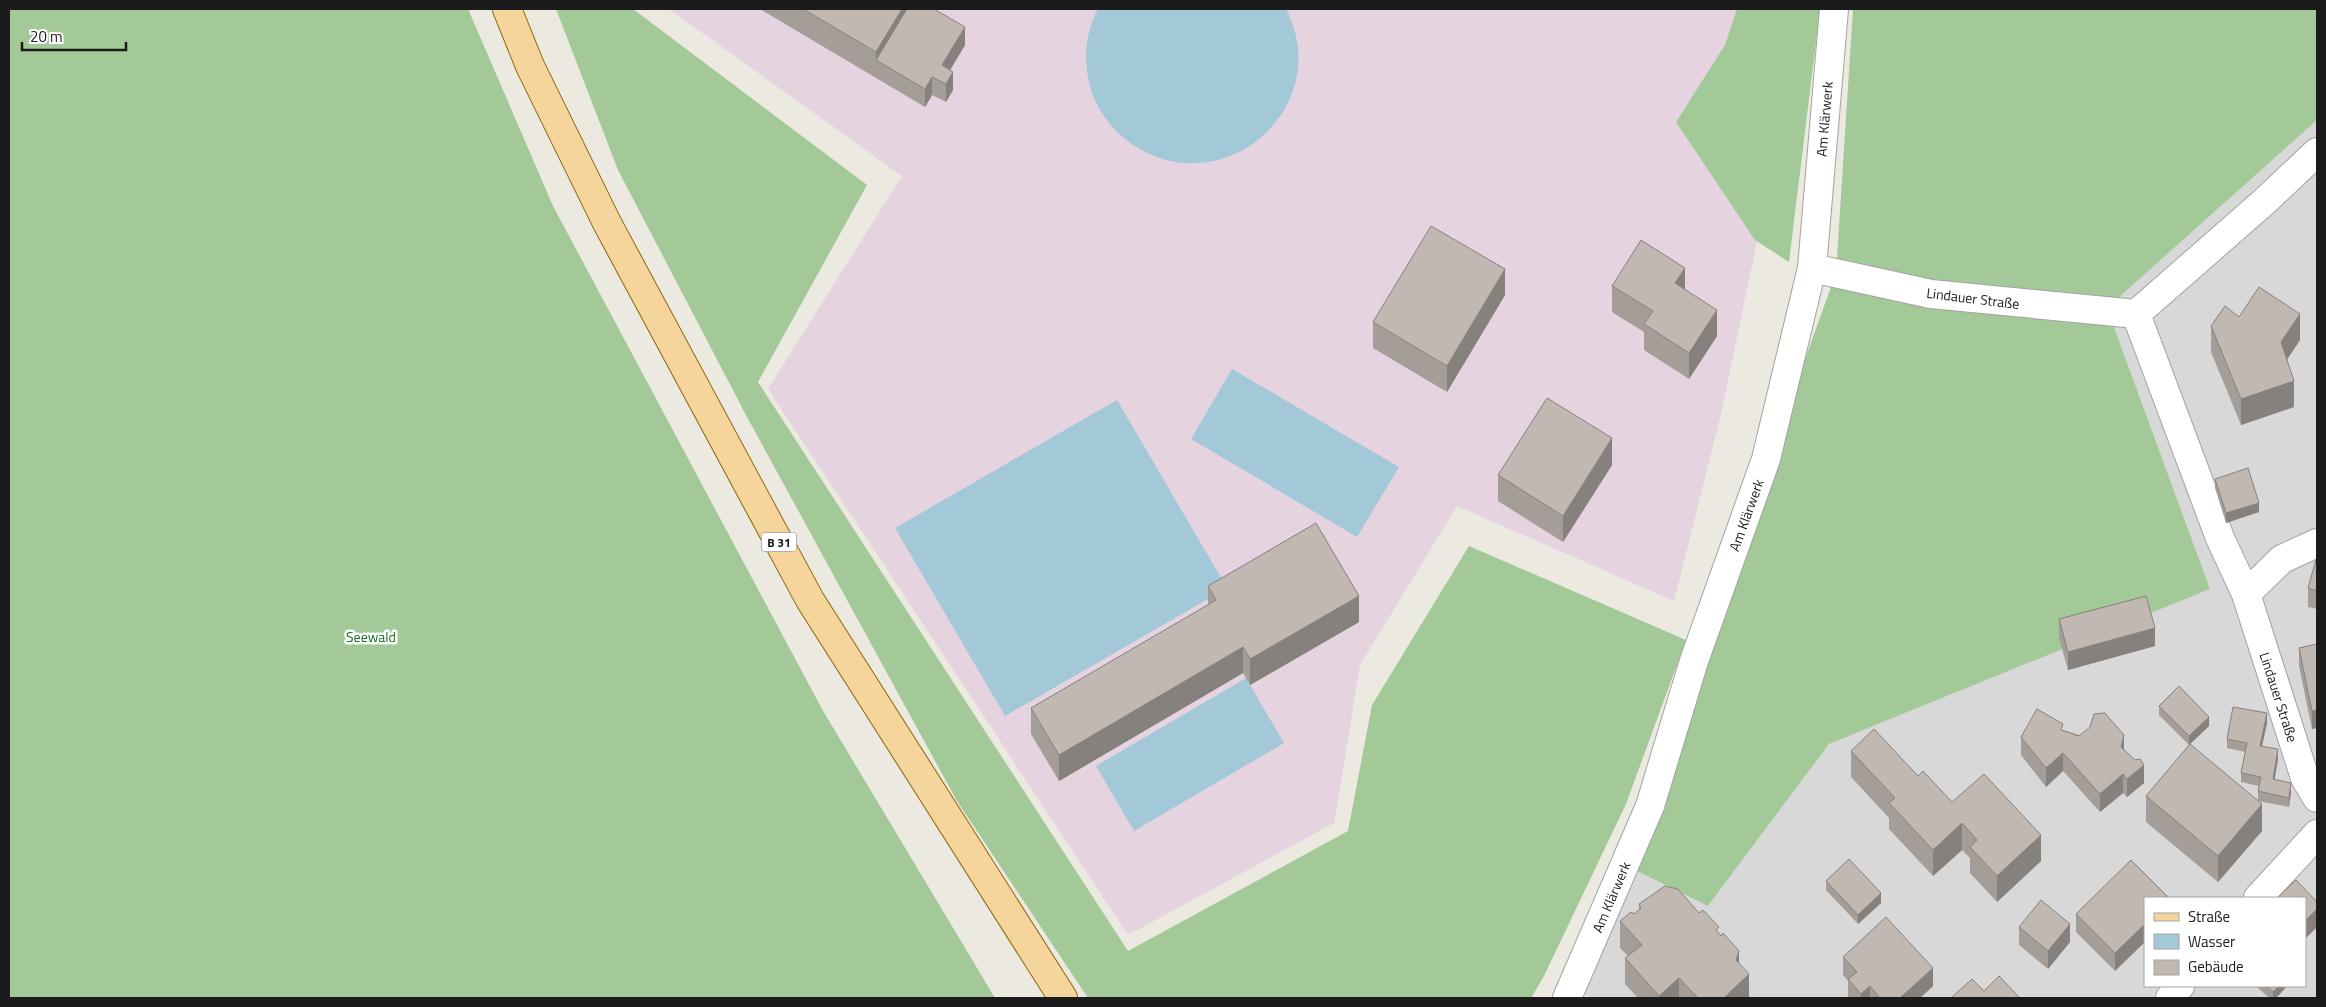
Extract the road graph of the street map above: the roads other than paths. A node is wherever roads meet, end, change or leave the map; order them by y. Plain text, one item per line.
1 (507, 9) edge
2 (1834, 9) edge
3 (2317, 152) edge
4 (1812, 268) junction
5 (2136, 314) junction
6 (2317, 543) edge
7 (2246, 594) junction
8 (2317, 798) edge
9 (2317, 834) edge
10 (2259, 897) edge
11 (2179, 987) edge
12 (1063, 998) edge
13 (1567, 998) edge
14 (2170, 998) edge

1 - 12 main road, B 31
2 - 4 street, Am Klärwerk
3 - 5 street
4 - 5 street, Lindauer Straße
4 - 13 street, Am Klärwerk
5 - 7 street, Lindauer Straße
6 - 7 street
7 - 8 street, Lindauer Straße
9 - 10 street
11 - 14 street

